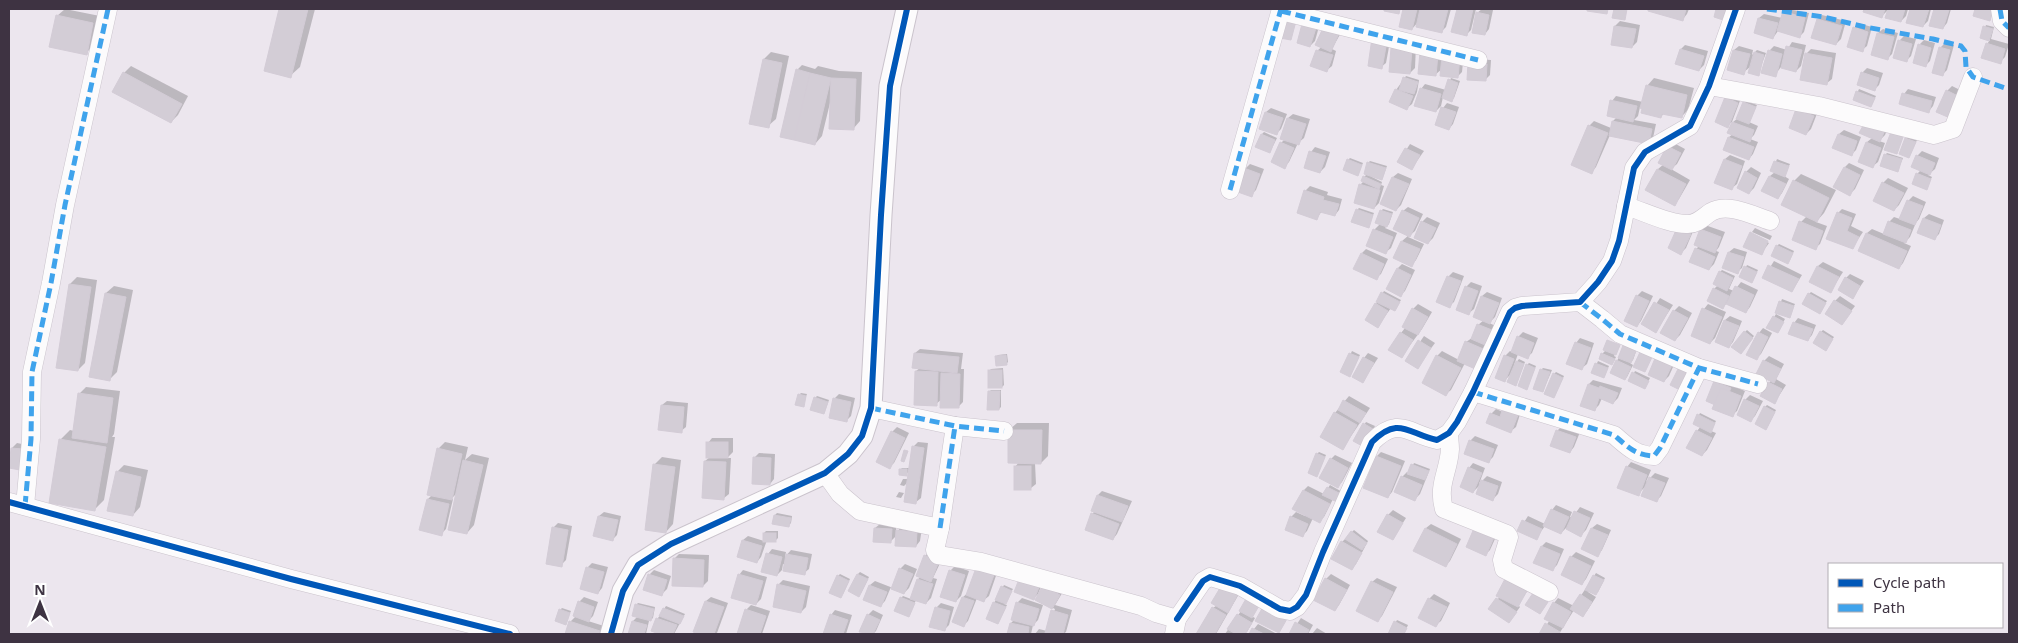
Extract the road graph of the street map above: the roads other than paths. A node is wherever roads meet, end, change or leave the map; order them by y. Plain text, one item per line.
1 (108, 9) edge
2 (907, 9) edge
3 (1736, 9) edge
4 (2000, 9) edge
5 (1281, 10) edge
6 (2009, 28) edge
7 (1478, 60) dead end
8 (1973, 77) dead end
9 (1709, 86) junction
10 (1230, 190) dead end
11 (1626, 206) junction
12 (1770, 221) dead end
13 (1580, 302) junction
14 (1699, 368) junction
15 (1758, 384) dead end
16 (1474, 392) junction
17 (871, 408) junction
18 (955, 426) junction
19 (1004, 431) dead end
20 (1449, 433) junction
21 (825, 472) junction
22 (17, 504) edge
23 (940, 528) junction
24 (1549, 592) dead end
25 (1176, 627) edge
26 (510, 634) edge
27 (611, 634) edge

1 - 22 street
2 - 17 street
3 - 9 street
4 - 6 street
5 - 7 street
5 - 10 street
8 - 9 street
9 - 11 street
11 - 12 street
11 - 13 street
13 - 14 street
13 - 16 street
14 - 15 street
14 - 16 street
16 - 20 street
17 - 18 street
17 - 21 street
18 - 19 street
18 - 23 street
20 - 24 street
20 - 25 street
21 - 23 street
21 - 27 street
22 - 26 street
23 - 25 street

